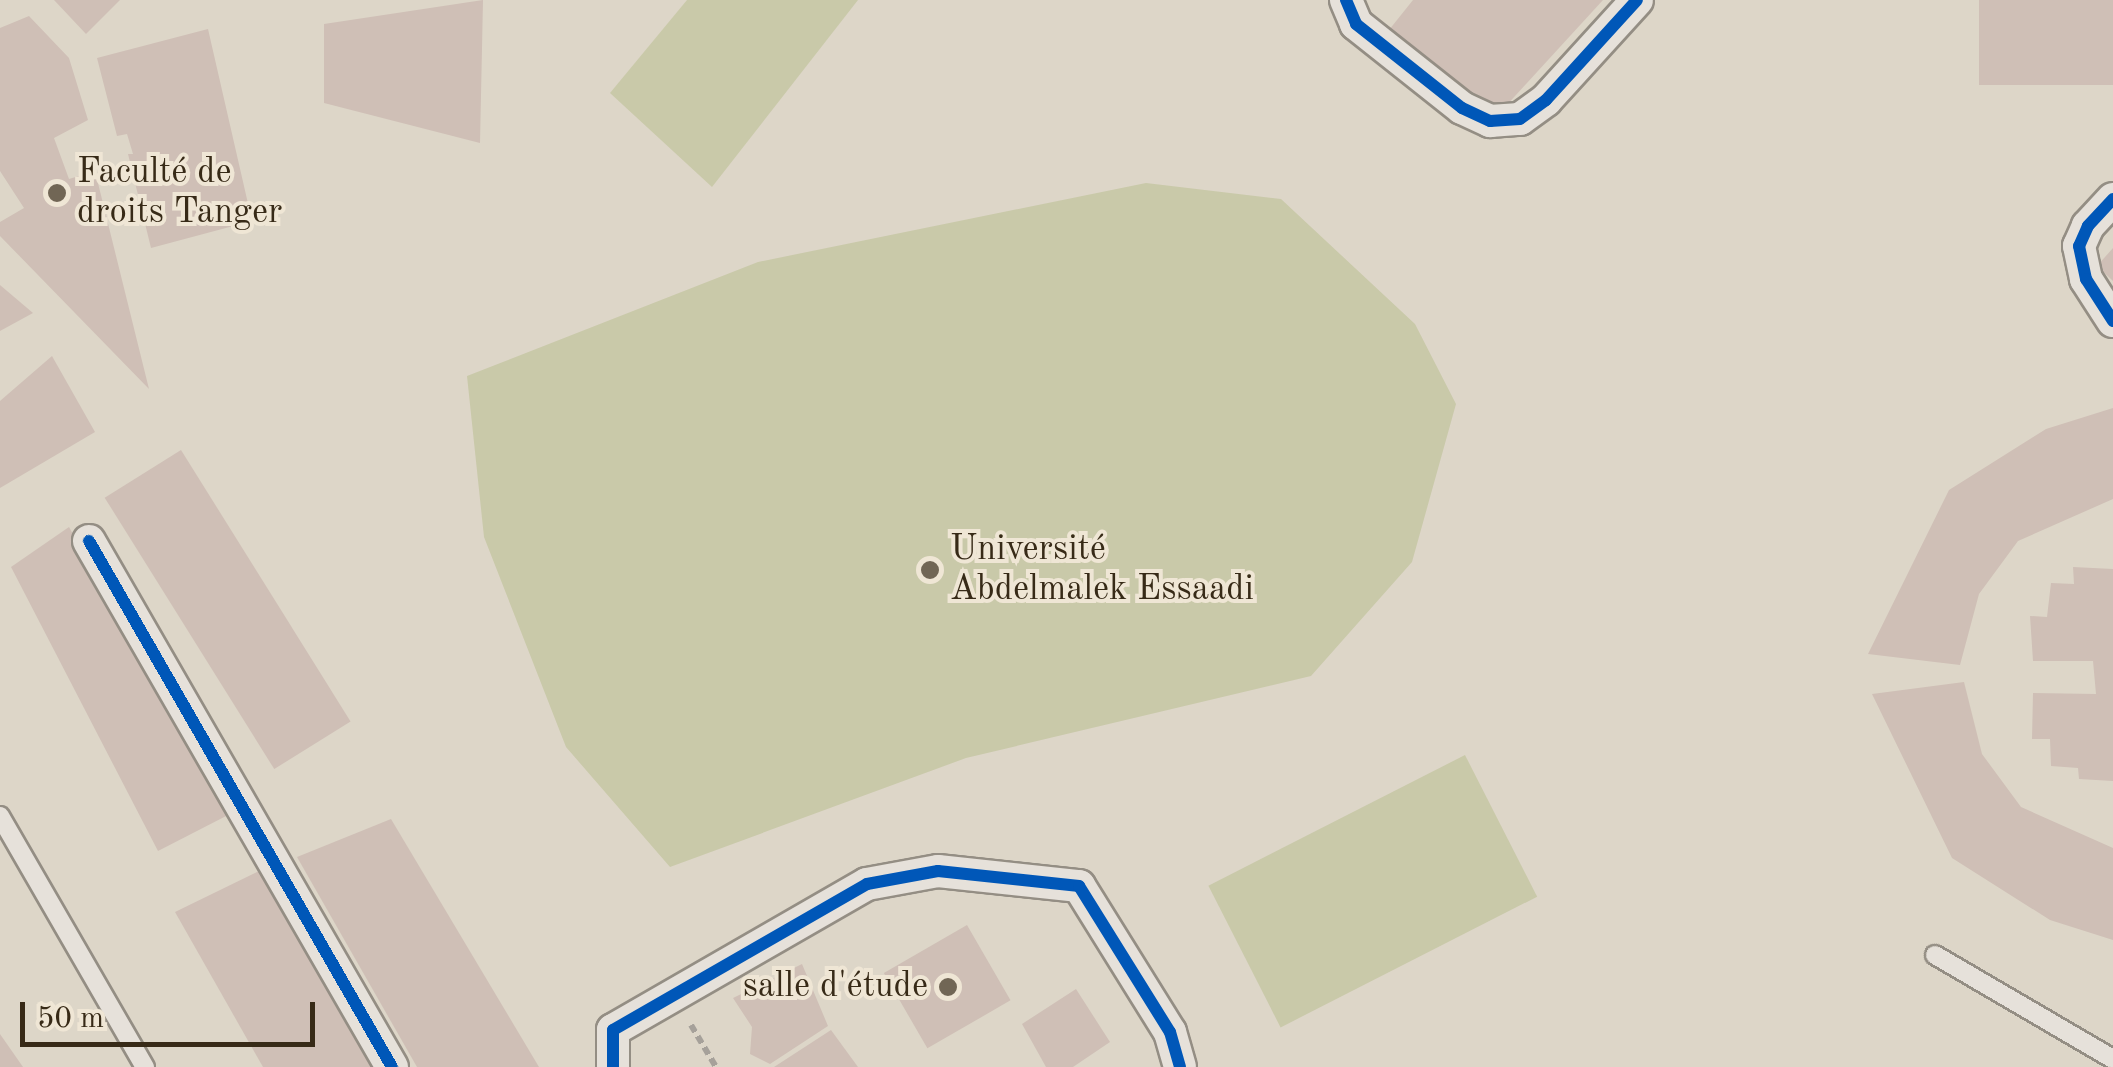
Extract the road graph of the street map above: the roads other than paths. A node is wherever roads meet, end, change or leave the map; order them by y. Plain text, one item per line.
1 (1346, 0) edge
2 (1637, 0) edge
3 (2113, 199) edge
4 (2113, 321) edge
5 (89, 541) dead end
6 (0, 816) edge
7 (1935, 954) dead end
8 (2113, 1059) edge
9 (146, 1067) edge
10 (392, 1067) edge
11 (613, 1067) edge
12 (1180, 1067) edge

1 - 2 street
3 - 4 street
5 - 10 street
6 - 9 lane
7 - 8 lane
11 - 12 street

